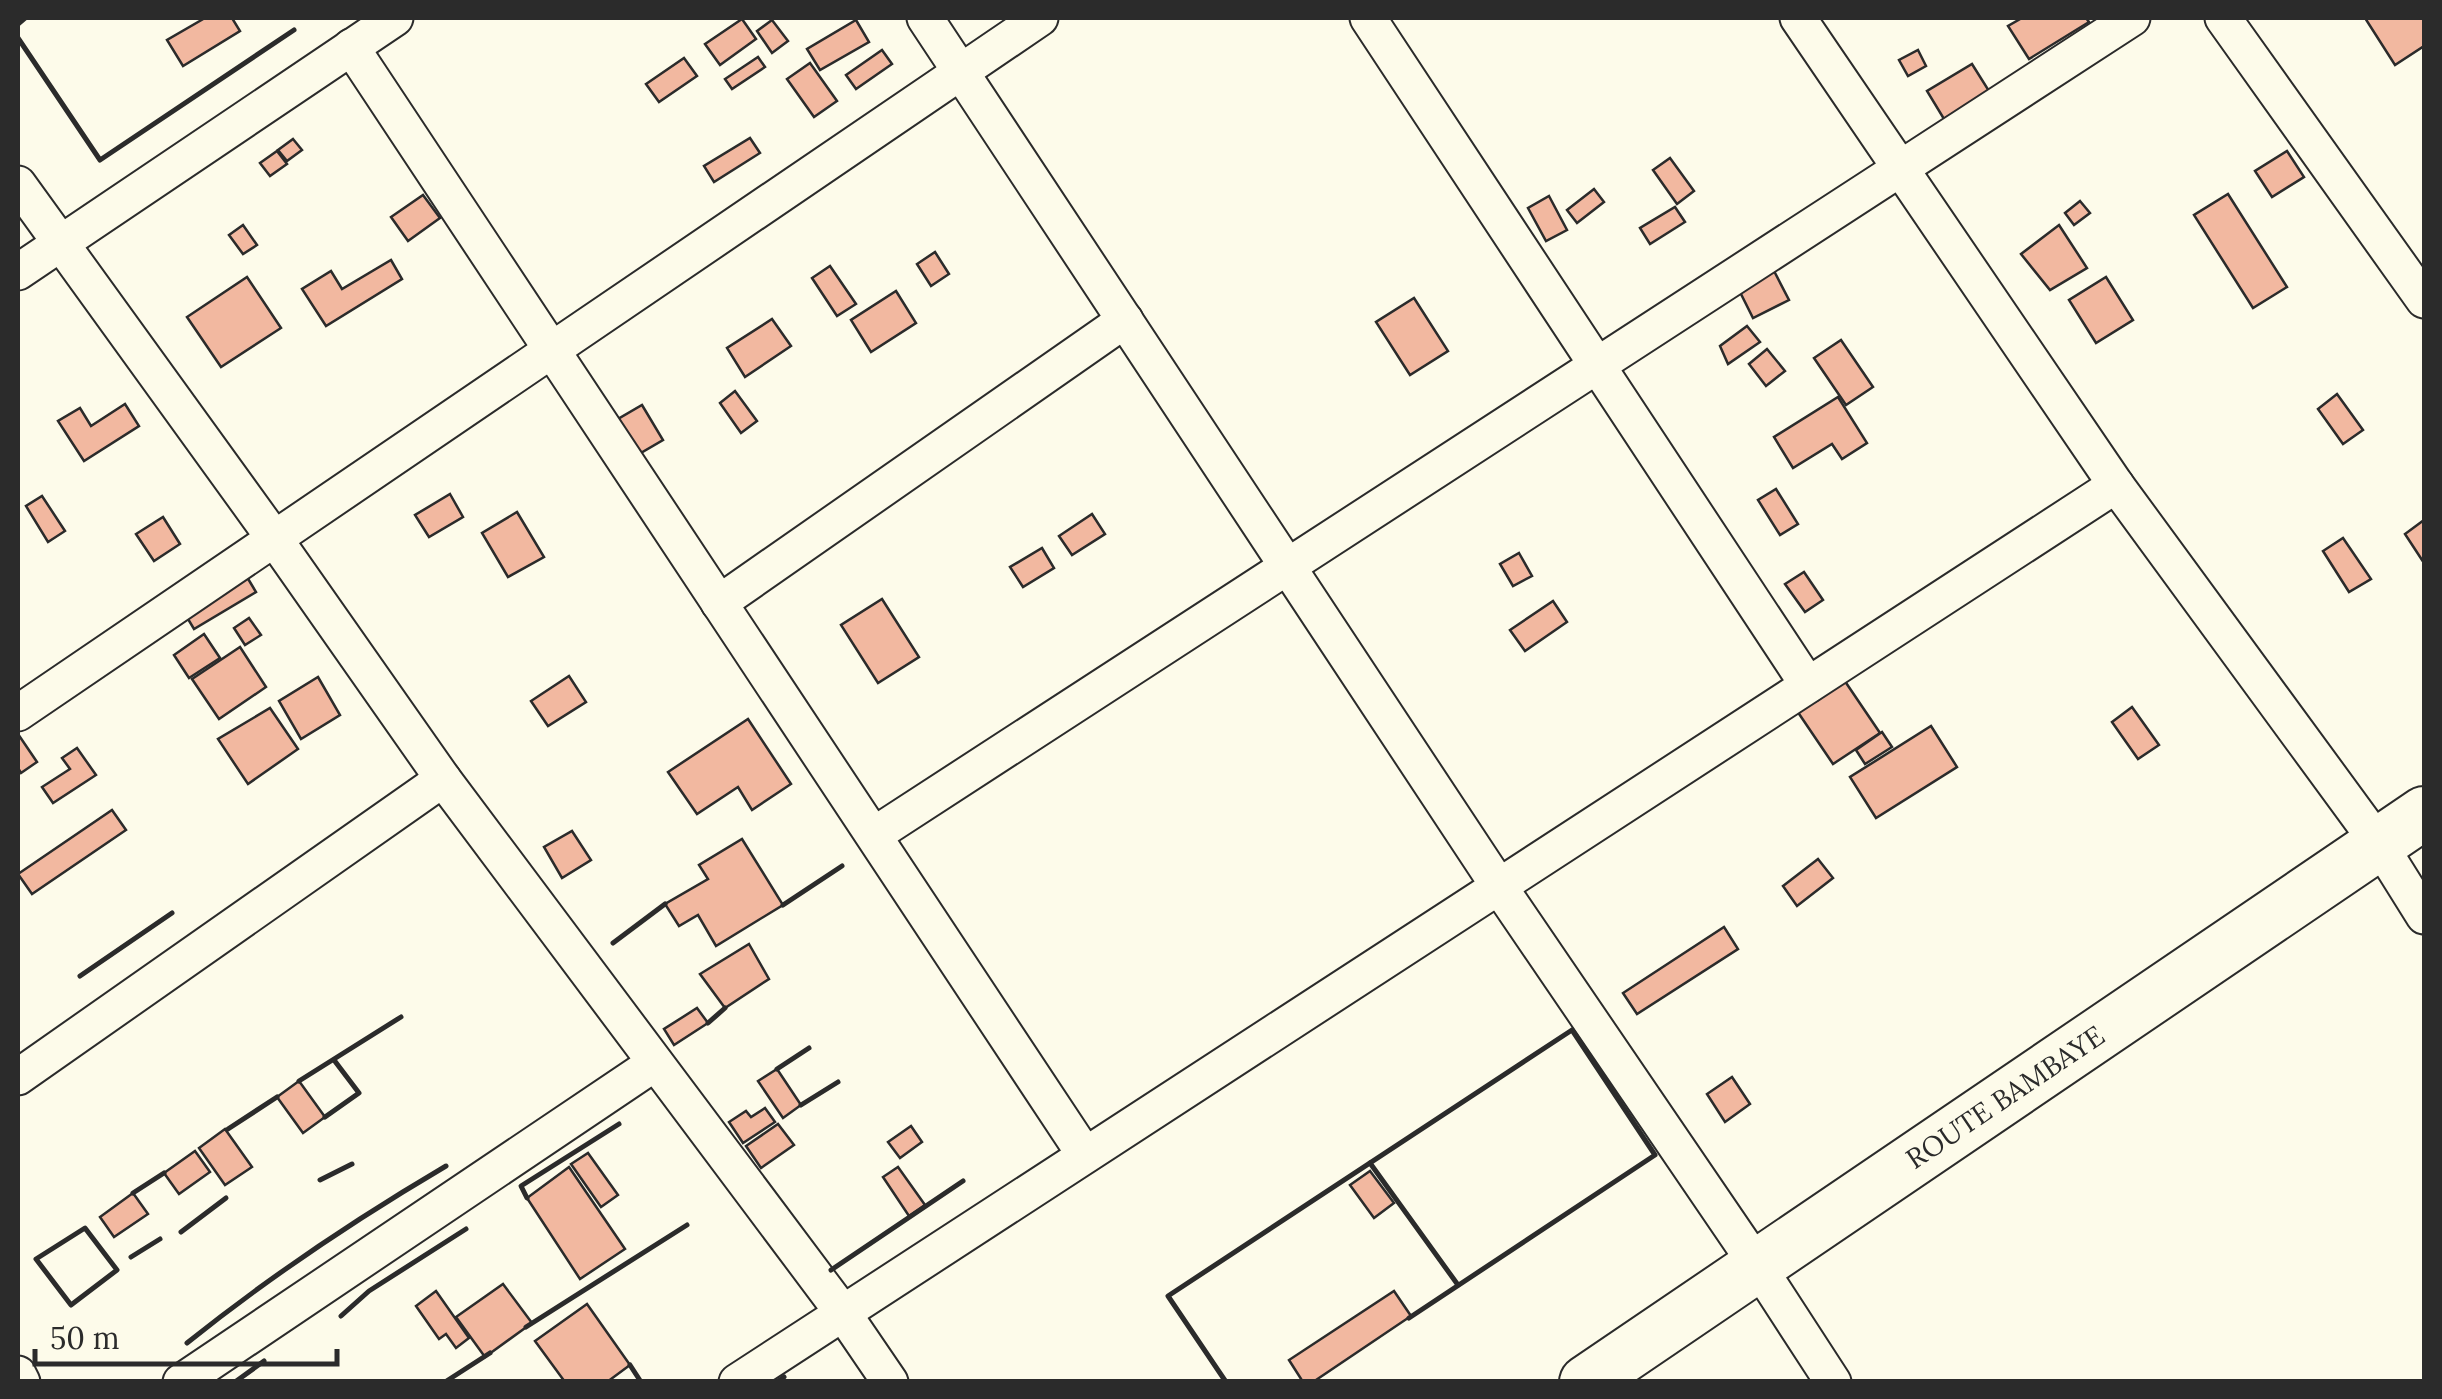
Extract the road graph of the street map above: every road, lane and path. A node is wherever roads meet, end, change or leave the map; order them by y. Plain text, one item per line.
1 (395, 18) edge
2 (925, 18) edge
3 (1040, 18) edge
4 (1368, 18) edge
5 (1798, 18) edge
6 (2132, 18) edge
7 (2223, 18) edge
8 (351, 47) junction
9 (960, 72) junction
10 (1900, 168) junction
11 (18, 184) edge
12 (60, 242) junction
13 (18, 272) edge
14 (2424, 298) edge
15 (1124, 320) junction
16 (551, 350) junction
17 (1598, 366) junction
18 (2116, 485) junction
19 (274, 538) junction
20 (1287, 566) junction
21 (719, 603) junction
22 (1808, 685) junction
23 (18, 712) edge
24 (443, 779) junction
25 (2424, 813) edge
26 (874, 835) junction
27 (2379, 844) junction
28 (1498, 885) junction
29 (2424, 916) edge
30 (656, 1062) junction
31 (18, 1076) edge
32 (1085, 1154) junction
33 (1757, 1265) junction
34 (843, 1313) junction
35 (18, 1374) edge
36 (22, 1382) edge
37 (181, 1382) edge
38 (737, 1382) edge
39 (890, 1382) edge
40 (1586, 1382) edge
41 (1832, 1382) edge

1 - 8 street
2 - 9 street
3 - 9 street
4 - 17 street
5 - 10 street
6 - 10 street
7 - 14 street
8 - 12 street
8 - 16 street
9 - 15 street
9 - 16 street
10 - 17 street
10 - 18 street
11 - 12 street
12 - 13 street
12 - 19 street
15 - 20 street
15 - 21 street
16 - 19 street
16 - 21 street
17 - 20 street
17 - 22 street
18 - 22 street
18 - 27 street
19 - 23 street
19 - 24 street
20 - 26 street
20 - 28 street
21 - 26 street
22 - 28 street
24 - 30 street
24 - 31 street
25 - 27 street, ROUTE BAMBAYE
26 - 32 street
27 - 29 street
27 - 33 street, ROUTE BAMBAYE
28 - 32 street
28 - 33 street
30 - 34 street
30 - 37 street
32 - 34 street
33 - 40 street, ROUTE BAMBAYE
33 - 41 street
34 - 38 street
34 - 39 street
35 - 36 street

